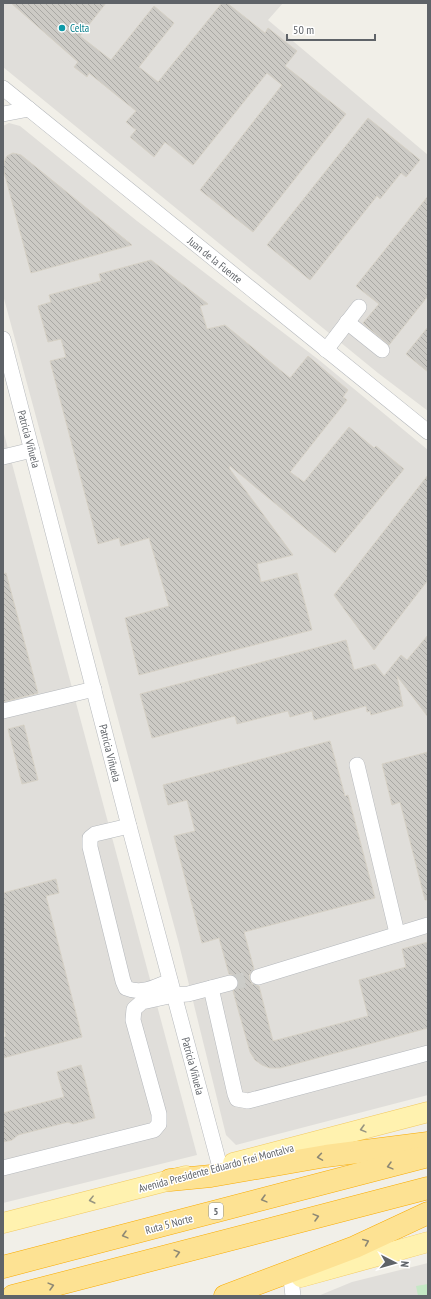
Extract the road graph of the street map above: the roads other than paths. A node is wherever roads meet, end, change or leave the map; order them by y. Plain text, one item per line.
1 (3, 88) edge
2 (29, 109) junction
3 (3, 114) edge
4 (359, 307) dead end
5 (347, 322) junction
6 (3, 339) edge
7 (326, 350) junction
8 (382, 350) dead end
9 (428, 432) edge
10 (32, 450) junction
11 (3, 457) edge
12 (94, 689) junction
13 (3, 711) edge
14 (357, 765) dead end
15 (129, 826) junction
16 (428, 925) edge
17 (397, 933) junction
18 (258, 977) tunnel mouth
19 (230, 983) tunnel mouth
20 (172, 988) junction
21 (211, 988) junction
22 (428, 1053) edge
23 (428, 1112) edge
24 (428, 1143) edge
25 (428, 1156) edge
26 (220, 1167) junction
27 (3, 1168) edge
28 (170, 1180) junction
29 (428, 1188) edge
30 (428, 1213) edge
31 (3, 1223) edge
32 (428, 1242) edge
33 (3, 1267) edge
34 (292, 1288) edge
35 (261, 1292) edge
36 (13, 1296) edge
37 (225, 1296) edge

1 - 2 street, Juan de la Fuente
2 - 3 street
2 - 7 street, Juan de la Fuente
4 - 5 street
5 - 7 street
5 - 8 street
6 - 10 street, Patricia Viñuela
7 - 9 street, Juan de la Fuente
10 - 11 street
10 - 12 street, Patricia Viñuela
12 - 13 street
12 - 15 street, Patricia Viñuela
14 - 17 street
15 - 20 street, Patricia Viñuela
15 - 20 street
16 - 17 street
17 - 18 street
19 - 21 street
20 - 21 street
20 - 26 street, Patricia Viñuela
20 - 27 street
21 - 22 street
23 -> 26 main road, Avenida Presidente Eduardo Frei Montalva
24 -> 28 highway
25 -> 33 highway, Ruta 5 Norte / 5
26 - 28 main road, Avenida Presidente Eduardo Frei Montalva
28 -> 31 main road, Avenida Presidente Eduardo Frei Montalva
36 -> 29 highway
37 -> 30 highway
32 - 34 main road
34 - 35 main road
35 - 37 main road

